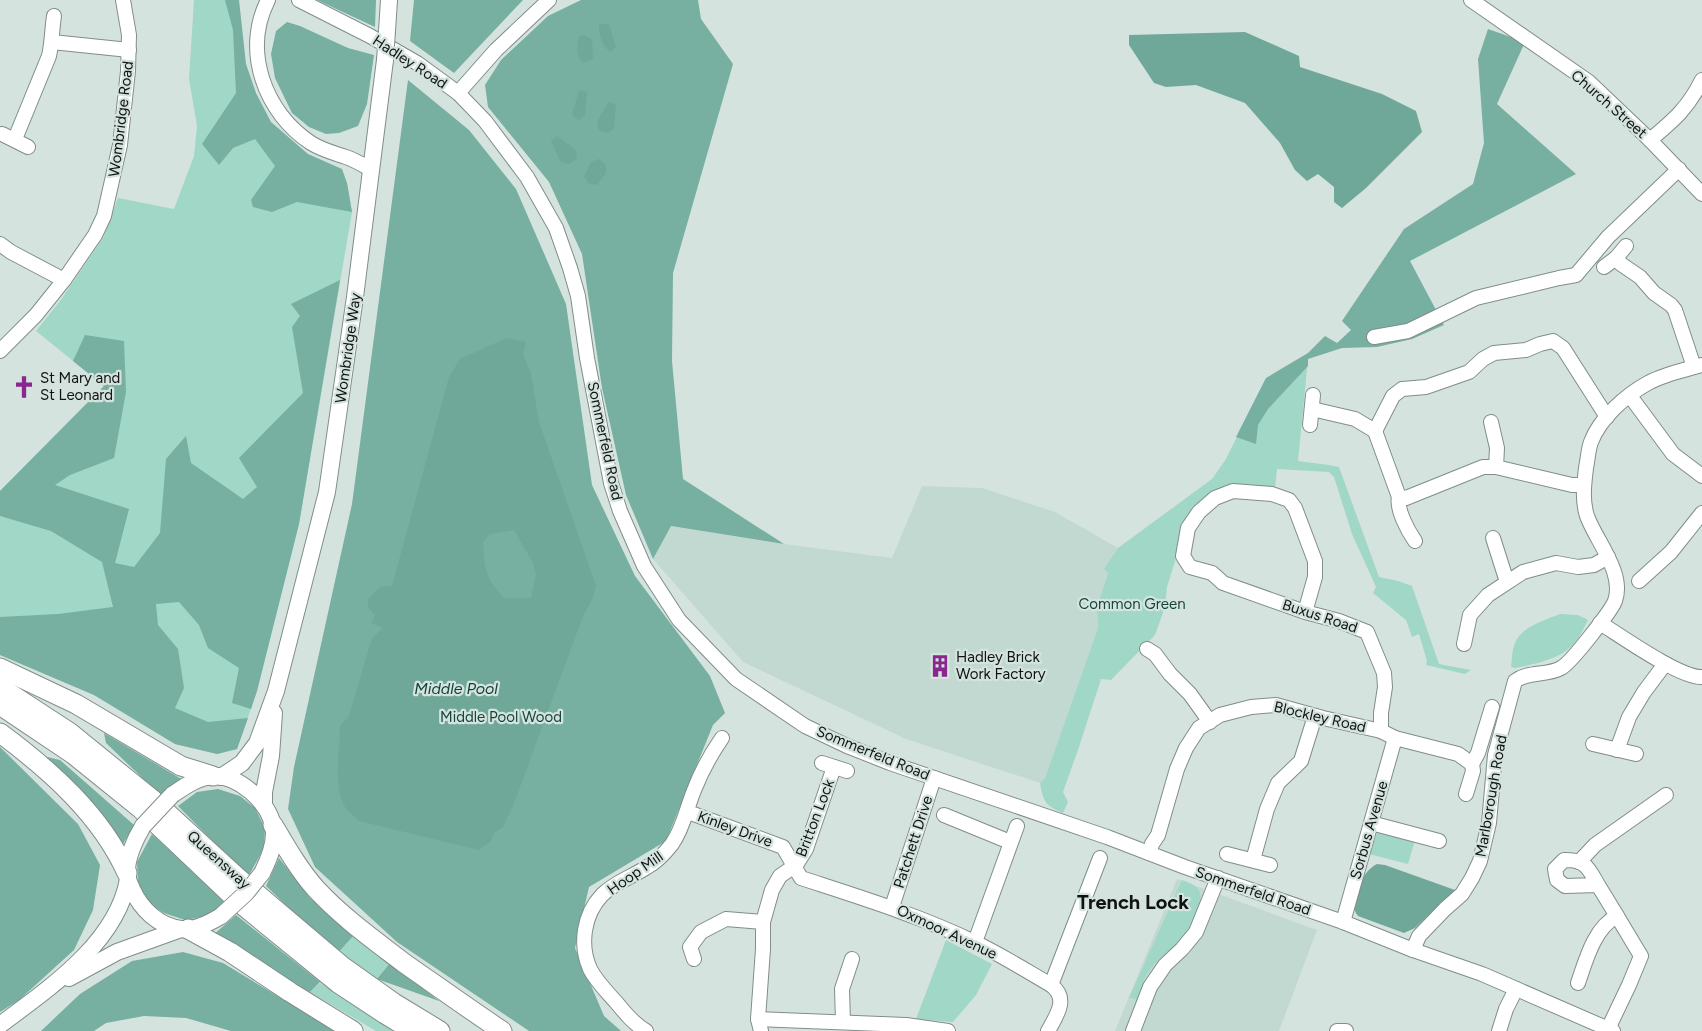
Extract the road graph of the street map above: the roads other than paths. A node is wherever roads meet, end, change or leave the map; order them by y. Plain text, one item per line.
1 (123, 0) edge
2 (268, 0) edge
3 (299, 0) edge
4 (389, 0) edge
5 (549, 0) edge
6 (1471, 0) edge
7 (54, 16) dead end
8 (52, 42) junction
9 (129, 50) junction
10 (1702, 80) edge
11 (458, 93) junction
12 (1650, 140) junction
13 (28, 147) dead end
14 (373, 150) junction
15 (349, 158) junction
16 (370, 169) junction
17 (1679, 169) junction
18 (1702, 194) edge
19 (0, 244) edge
20 (1626, 246) dead end
21 (1616, 258) junction
22 (1604, 267) dead end
23 (64, 280) junction
24 (1374, 337) dead end
25 (0, 351) edge
26 (1698, 366) edge
27 (1313, 395) dead end
28 (1630, 396) junction
29 (1312, 409) junction
30 (1607, 417) junction
31 (1491, 422) dead end
32 (1310, 424) dead end
33 (1375, 431) junction
34 (1496, 467) junction
35 (1702, 476) edge
36 (1584, 485) junction
37 (1399, 497) junction
38 (1702, 513) edge
39 (1493, 538) dead end
40 (1415, 541) dead end
41 (1608, 557) junction
42 (1639, 581) dead end
43 (1507, 582) junction
44 (1305, 612) junction
45 (1600, 623) junction
46 (1464, 644) dead end
47 (1148, 649) dead end
48 (1665, 664) junction
49 (0, 668) edge
50 (1700, 674) edge
51 (0, 687) edge
52 (276, 691) junction
53 (0, 705) edge
54 (1492, 707) dead end
55 (1315, 716) junction
56 (1210, 722) junction
57 (1381, 731) junction
58 (0, 733) edge
59 (722, 738) dead end
60 (1395, 738) junction
61 (1593, 744) dead end
62 (1617, 750) junction
63 (1636, 754) dead end
64 (1472, 764) junction
65 (834, 767) dead end
66 (217, 776) junction
67 (934, 778) junction
68 (1466, 794) dead end
69 (1666, 795) dead end
70 (264, 806) junction
71 (688, 812) junction
72 (944, 815) dead end
73 (1371, 823) junction
74 (273, 826) junction
75 (1017, 826) dead end
76 (1439, 841) dead end
77 (1010, 842) junction
78 (1149, 853) junction
79 (1227, 854) dead end
80 (1099, 858) dead end
81 (1253, 860) junction
82 (1579, 862) junction
83 (1270, 865) dead end
84 (794, 867) junction
85 (128, 876) junction
86 (1218, 878) junction
87 (1598, 885) junction
88 (892, 907) junction
89 (1617, 916) junction
90 (763, 922) junction
91 (1343, 922) junction
92 (184, 929) junction
93 (975, 942) junction
94 (1413, 950) junction
95 (694, 959) dead end
96 (852, 959) dead end
97 (1578, 983) dead end
98 (1051, 985) junction
99 (51, 987) junction
100 (1516, 989) junction
101 (0, 1025) edge
102 (759, 1025) edge
103 (851, 1025) edge
104 (1610, 1030) edge
105 (353, 1031) edge
106 (413, 1031) edge
107 (440, 1031) edge
108 (502, 1031) edge
109 (646, 1031) edge
110 (948, 1031) edge
111 (1048, 1031) edge
112 (1133, 1031) edge
113 (1337, 1031) edge
114 (1346, 1031) edge
115 (1499, 1031) edge

1 - 9 street, Wombridge Road
2 - 15 street
3 - 11 street, Hadley Road
4 - 14 main road, Wombridge Way, bridge
5 - 11 street, Hadley Road
6 - 12 street, Church Street
7 - 8 street
8 - 9 street
8 - 13 street
9 - 23 street, Wombridge Road
10 - 12 street
11 - 67 street, Sommerfeld Road
12 - 17 street, Church Street
14 - 15 street
14 - 16 main road, Wombridge Way
15 - 16 street
16 - 52 main road, Wombridge Way
17 - 18 street, Church Street
17 - 24 street
19 - 23 street
20 - 21 street
21 - 22 street
21 - 26 street
23 - 25 street, Wombridge Road
26 - 28 street, Marlborough Road
27 - 29 street
28 - 30 street, Marlborough Road
28 - 35 street
29 - 32 street
29 - 33 street
30 - 33 street
30 - 36 street, Marlborough Road
31 - 34 street
33 - 37 street
34 - 36 street
34 - 37 street
36 - 41 street, Marlborough Road
37 - 40 street
38 - 42 street
39 - 43 street
41 - 43 street
41 - 45 street, Marlborough Road
43 - 46 street
44 - 44 street, Buxus Road
44 - 57 street, Buxus Road
45 - 48 street
45 - 94 street, Marlborough Road
47 - 56 street
48 - 50 street
48 - 62 street
49 - 66 highway
51 - 107 highway, Queensway
52 - 66 main road, Wombridge Way
52 - 70 main road, Wombridge Way
53 - 106 highway, Queensway
54 - 64 street
55 - 56 street, Blockley Road
55 - 57 street, Blockley Road
55 - 81 street
56 - 78 street, Blockley Road
57 - 60 street, Blockley Road
58 - 85 highway
59 - 71 street, Kinley Drive
60 - 64 street, Blockley Road
60 - 73 street, Sorbus Avenue
61 - 62 street
62 - 63 street
64 - 68 street
65 - 84 street, Britton Lock
66 - 70 main road
66 - 85 main road, bridge
67 - 78 street, Sommerfeld Road
67 - 88 street, Patchett Drive
69 - 82 street
70 - 74 main road
71 - 84 street, Kinley Drive
71 - 109 street, Hoop Mill
72 - 77 street
73 - 76 street
73 - 91 street, Sorbus Avenue
74 - 92 main road, bridge
74 - 108 highway
75 - 77 street
77 - 93 street
78 - 86 street, Sommerfeld Road
79 - 81 street
80 - 98 street
81 - 83 street
82 - 87 street
82 - 87 street
84 - 88 street, Oxmoor Avenue
84 - 90 street
85 - 92 main road
85 - 99 main road
86 - 91 street, Sommerfeld Road
86 - 112 street
87 - 89 street
88 - 93 street, Oxmoor Avenue
89 - 97 street
89 - 104 street
90 - 95 street
90 - 102 street
91 - 94 street, Sommerfeld Road
92 - 99 main road
92 - 105 highway
93 - 98 street, Oxmoor Avenue
94 - 100 street, Sommerfeld Road
96 - 103 street
98 - 111 street
99 - 101 main road
100 - 104 street, Sommerfeld Road
100 - 115 street
102 - 103 street
103 - 110 street
113 - 114 street

